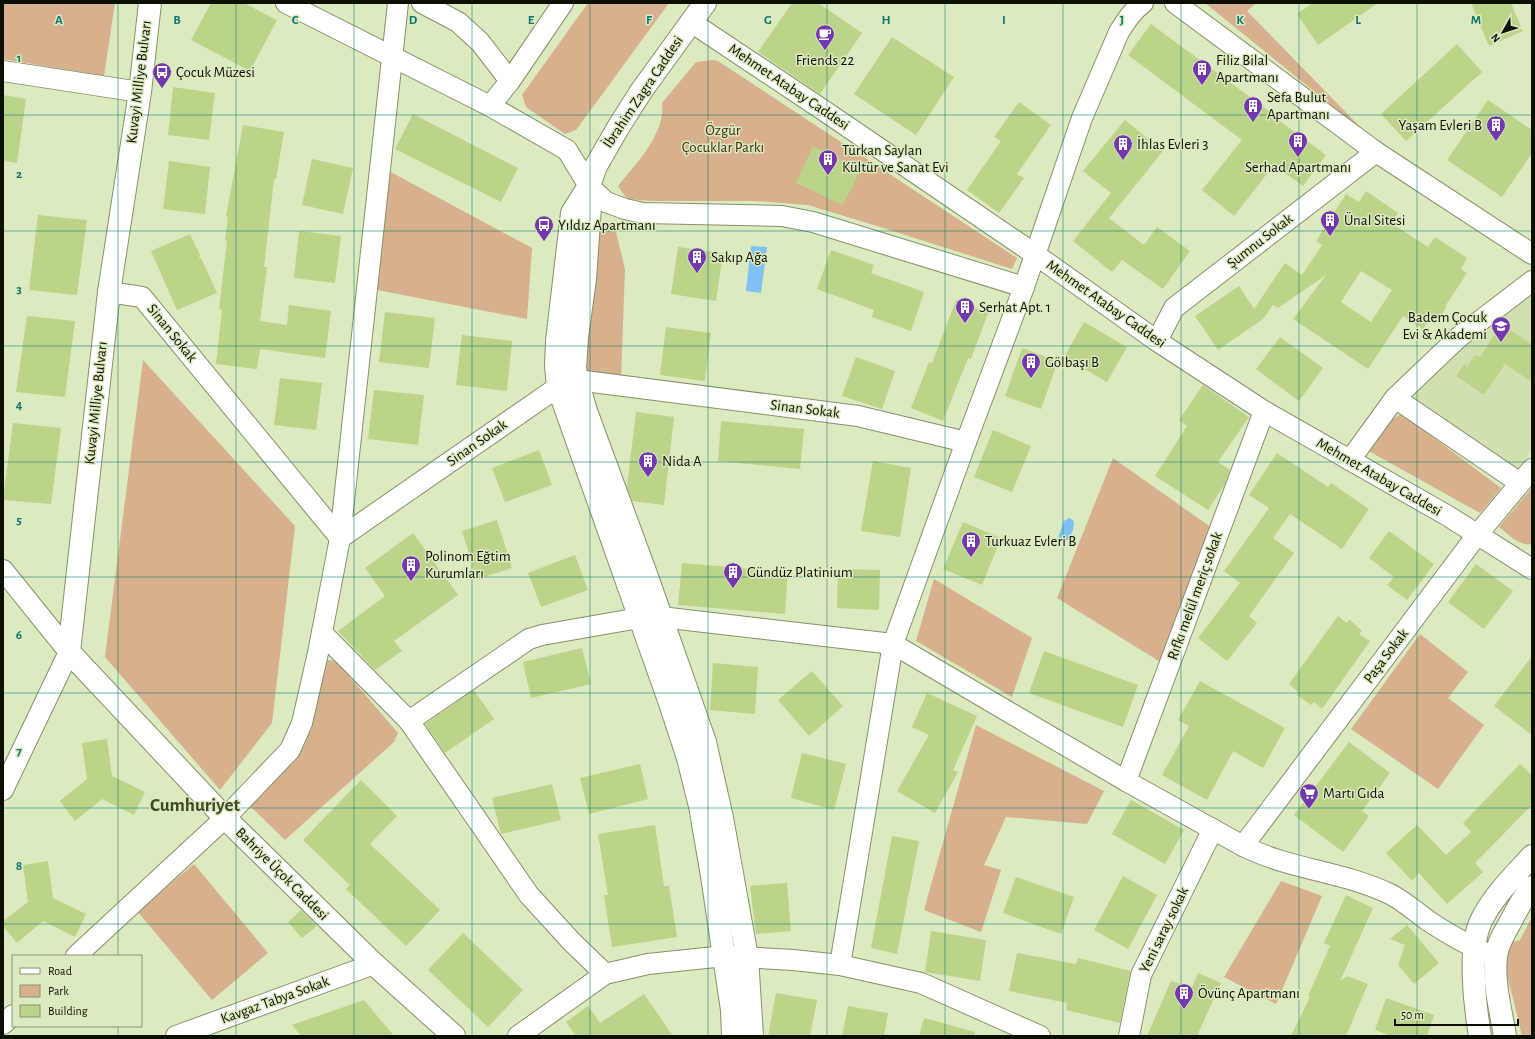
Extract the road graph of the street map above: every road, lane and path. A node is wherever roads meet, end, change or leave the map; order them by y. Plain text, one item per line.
1 (150, 3) edge
2 (286, 3) edge
3 (398, 3) edge
4 (422, 3) edge
5 (563, 3) edge
6 (705, 3) edge
7 (1143, 3) edge
8 (1175, 3) edge
9 (691, 22) junction
10 (393, 56) junction
11 (3, 71) edge
12 (510, 81) junction
13 (140, 92) junction
14 (490, 106) junction
15 (1376, 152) junction
16 (589, 186) junction
17 (1532, 254) edge
18 (1036, 255) junction
19 (1532, 280) edge
20 (1024, 287) junction
21 (109, 292) junction
22 (1157, 341) junction
23 (568, 384) junction
24 (1395, 398) junction
25 (1264, 411) junction
26 (966, 442) junction
27 (1350, 460) junction
28 (1526, 476) edge
29 (1477, 535) junction
30 (340, 538) junction
31 (1532, 569) edge
32 (3, 570) edge
33 (661, 617) junction
34 (639, 618) junction
35 (322, 633) junction
36 (893, 644) junction
37 (69, 652) junction
38 (409, 720) junction
39 (1126, 781) junction
40 (3, 790) edge
41 (225, 818) junction
42 (1212, 829) junction
43 (1243, 846) junction
44 (1532, 856) edge
45 (1532, 887) edge
46 (1474, 947) junction
47 (77, 955) edge
48 (725, 956) junction
49 (746, 957) junction
50 (1496, 957) junction
51 (374, 964) junction
52 (840, 965) junction
53 (605, 974) junction
54 (12, 1015) edge
55 (3, 1024) edge
56 (176, 1036) edge
57 (454, 1036) edge
58 (518, 1036) edge
59 (733, 1036) edge
60 (752, 1036) edge
61 (1040, 1036) edge
62 (1129, 1036) edge
63 (1480, 1036) edge
64 (1505, 1036) edge

1 - 13 main road, Kuvayi Milliye Bulvarı
2 - 10 street
3 - 10 street
4 - 12 street
5 - 12 street
6 - 9 main road, İbrahim Zagra Caddesi
7 - 18 street
8 - 15 street
9 - 16 main road, İbrahim Zagra Caddesi
9 - 18 street, Mehmet Atabay Caddesi
10 - 14 street
10 - 30 street
11 - 13 street
12 - 14 street
13 - 21 main road, Kuvayi Milliye Bulvarı
14 - 16 street
15 - 17 street
15 - 22 street, Şumnu Sokak
16 - 20 street
16 - 23 main road, İbrahim Zagra Caddesi
18 - 20 street
18 - 22 street, Mehmet Atabay Caddesi
19 - 24 street
20 - 26 street
21 - 30 street, Sinan Sokak
21 - 37 main road, Kuvayi Milliye Bulvarı
22 - 25 street, Mehmet Atabay Caddesi
23 - 26 street, Sinan Sokak
23 - 30 street, Sinan Sokak
23 - 33 main road
23 - 34 main road
24 - 27 street
24 - 28 street
25 - 27 street, Mehmet Atabay Caddesi
25 - 39 street, Rıfkı melül meriç sokak
26 - 36 street
27 - 29 street, Mehmet Atabay Caddesi
28 - 29 street, Paşa Sokak
29 - 31 street, Mehmet Atabay Caddesi
29 - 43 street, Paşa Sokak
30 - 35 street
32 - 37 street
33 - 36 street
33 - 49 main road
34 - 38 street
34 - 48 main road
35 - 38 street
35 - 41 street
36 - 39 street
36 - 52 street
37 - 40 street, Kuvayi Milliye Bulvarı
37 - 41 main road, Bahriye Üçok Caddesi
38 - 53 street
39 - 42 street
41 - 47 street
41 - 51 main road, Bahriye Üçok Caddesi
42 - 43 street
42 - 62 street, Yeni saray sokak
43 - 46 street
44 - 46 main road
45 - 50 main road
46 - 50 street
46 - 63 main road
48 - 49 street
48 - 53 street
48 - 59 main road
49 - 52 street
49 - 60 main road
50 - 64 main road
51 - 56 street, Kavgaz Tabya Sokak
51 - 57 main road, Bahriye Üçok Caddesi
52 - 61 street
53 - 58 street
54 - 55 street

